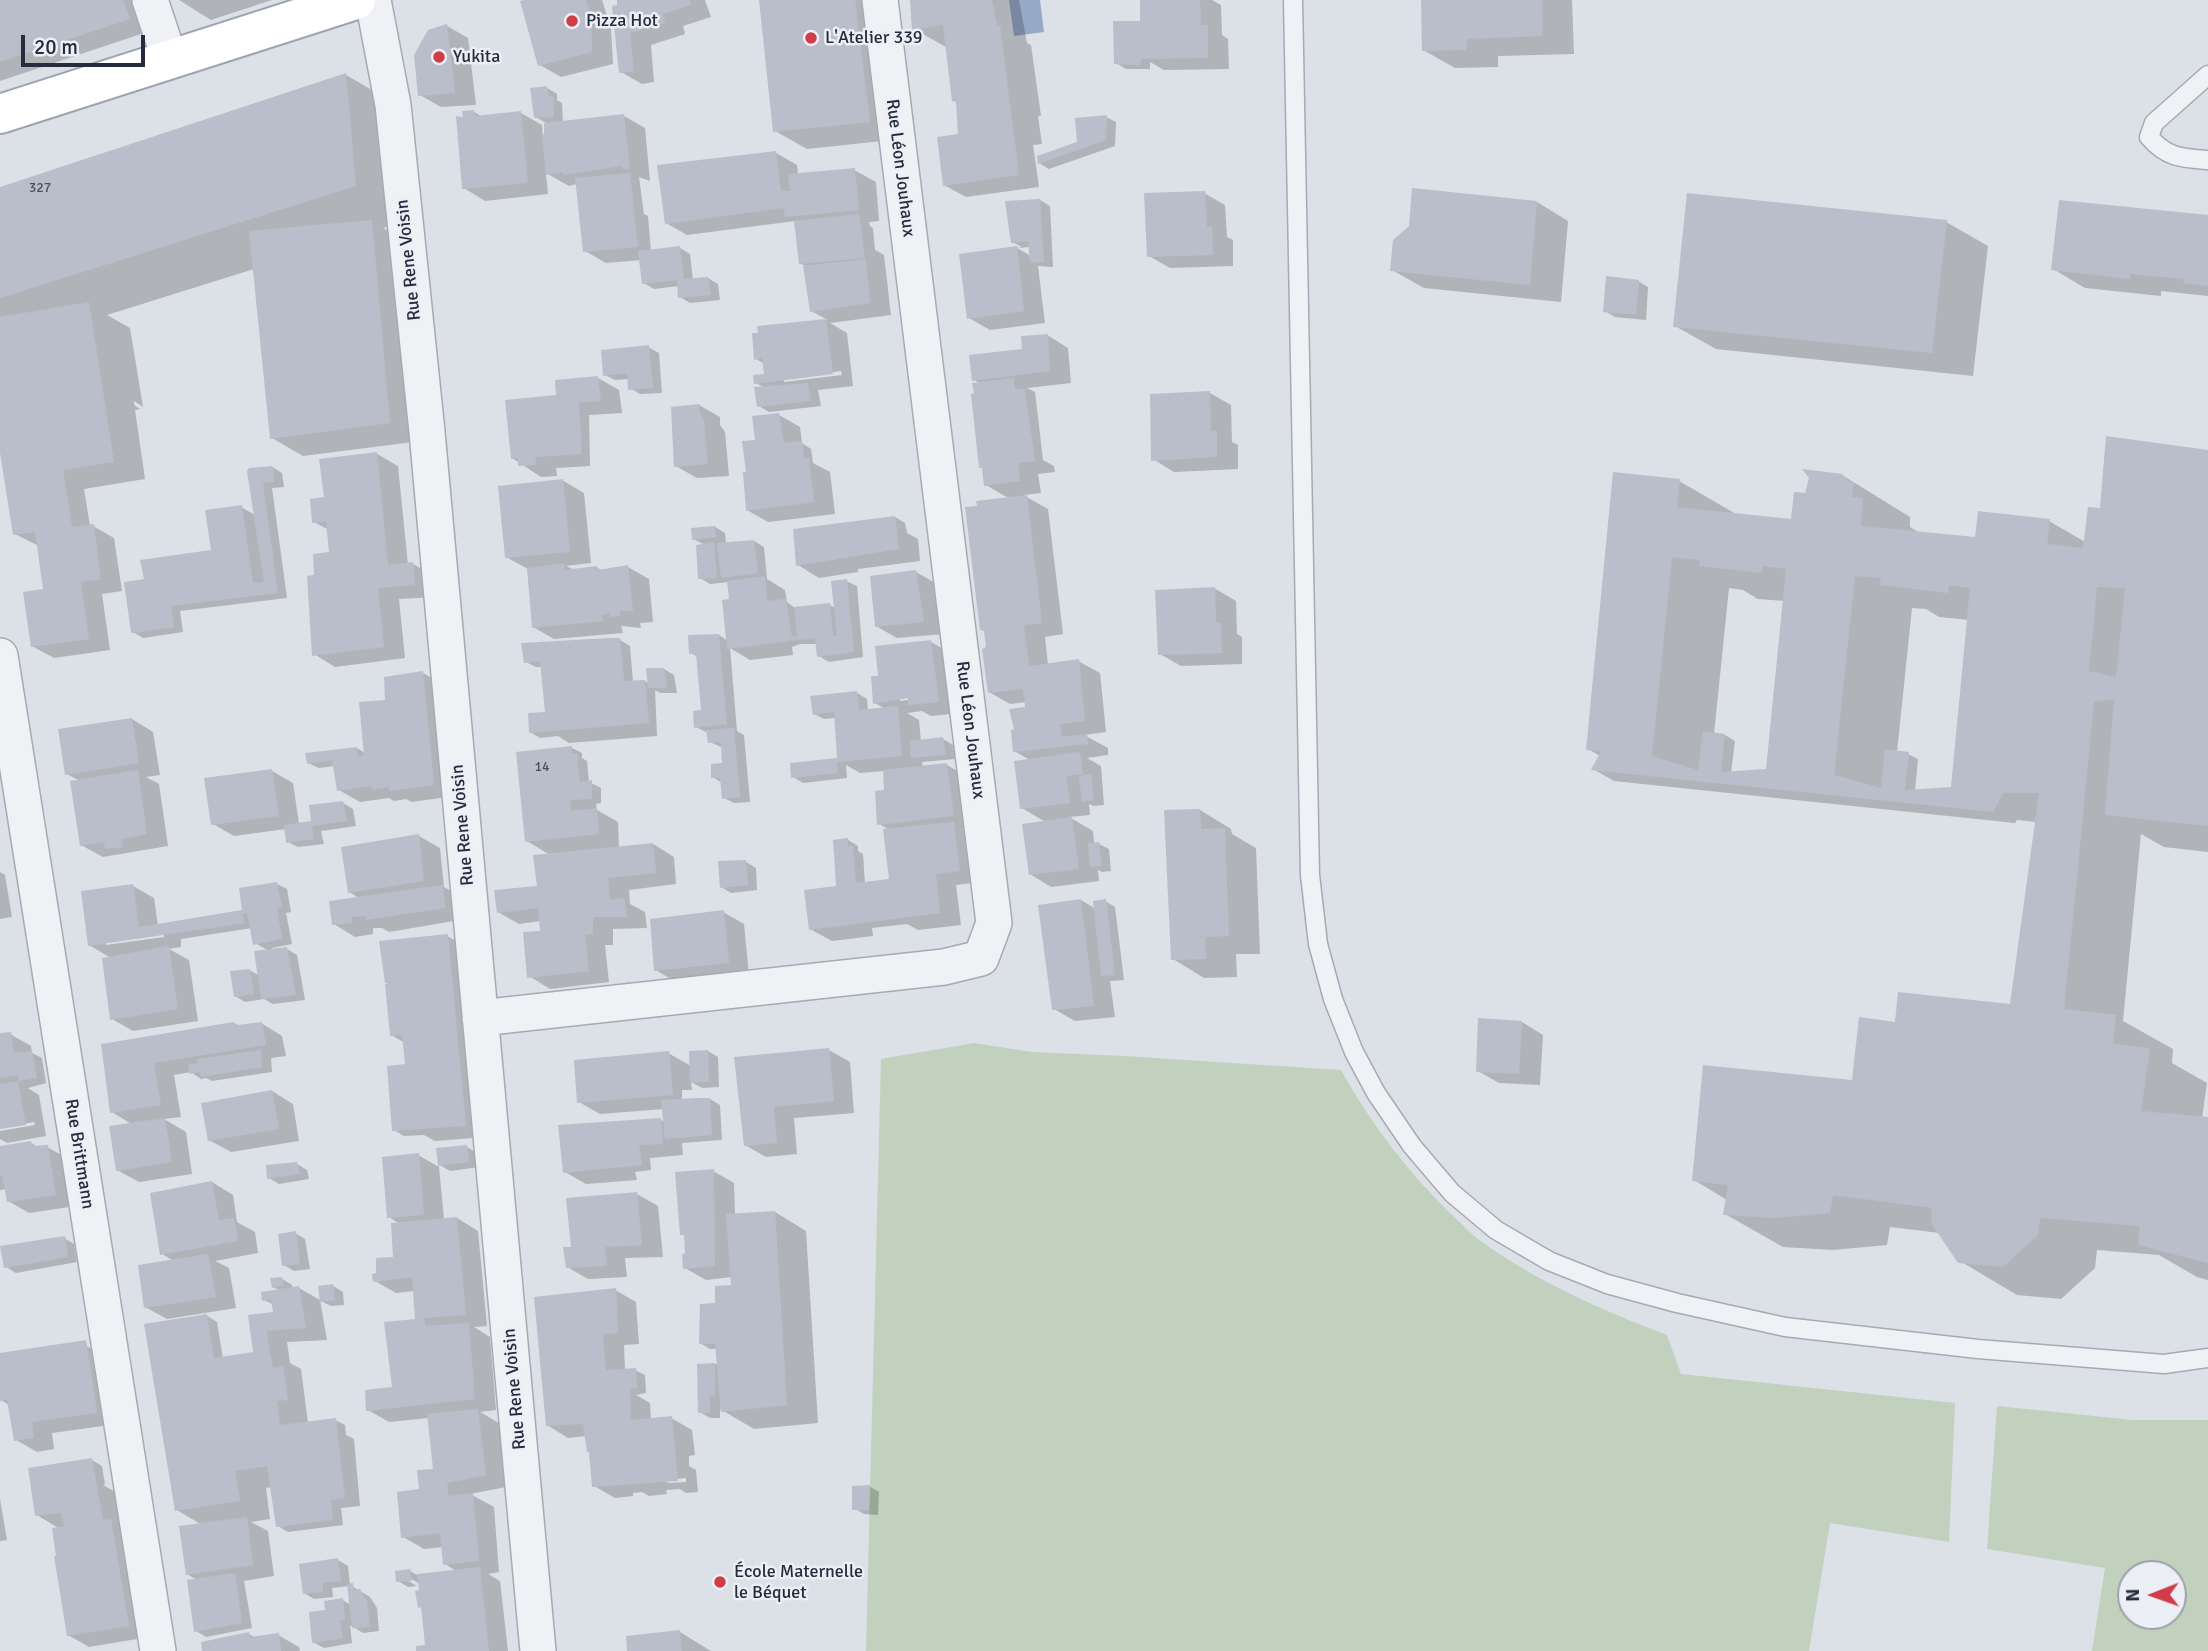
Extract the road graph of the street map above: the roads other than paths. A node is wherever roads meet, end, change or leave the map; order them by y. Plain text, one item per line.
1 (150, 0) edge
2 (356, 0) edge
3 (373, 0) edge
4 (880, 0) edge
5 (1293, 0) edge
6 (170, 60) junction
7 (2208, 75) edge
8 (0, 114) edge
9 (2208, 160) edge
10 (0, 656) edge
11 (480, 1018) junction
12 (2208, 1358) edge
13 (158, 1651) edge
14 (538, 1651) edge

1 - 6 street
2 - 6 main road
3 - 11 street, Rue Rene Voisin
4 - 11 street, Rue Léon Jouhaux
5 - 12 lane
6 - 8 main road
7 - 9 lane
10 - 13 street, Rue Brittmann
11 - 14 street, Rue Rene Voisin

